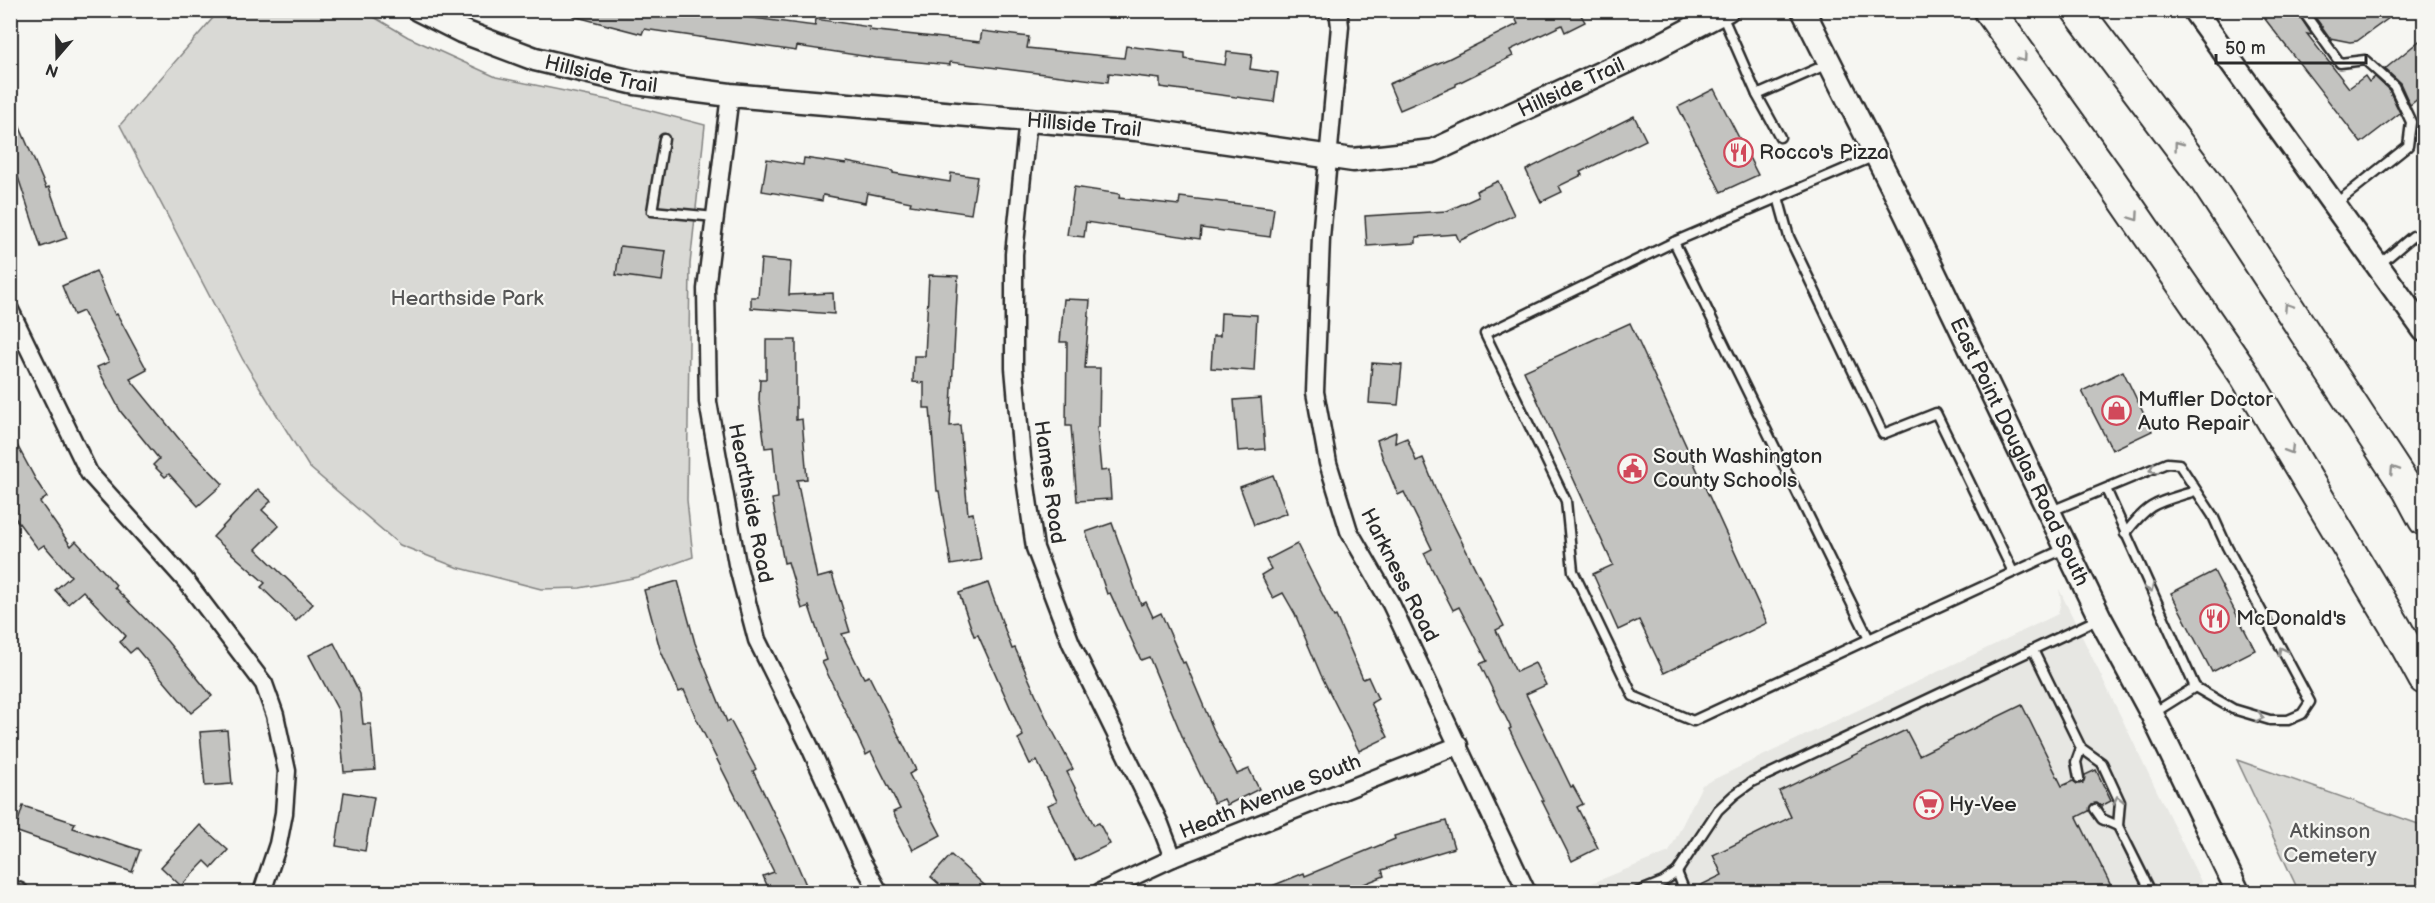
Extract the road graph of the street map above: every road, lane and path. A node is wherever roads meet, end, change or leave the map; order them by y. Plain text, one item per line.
1 (1338, 10) edge
2 (1803, 10) edge
3 (1989, 10) edge
4 (2077, 10) edge
5 (2194, 10) edge
6 (2302, 10) edge
7 (1724, 12) edge
8 (433, 14) edge
9 (1830, 62) junction
10 (730, 95) junction
11 (1757, 95) junction
12 (1028, 119) junction
13 (1780, 137) dead end
14 (664, 139) dead end
15 (1877, 155) junction
16 (1329, 158) junction
17 (1778, 197) junction
18 (2334, 205) junction
19 (715, 217) junction
20 (2424, 237) edge
21 (1674, 242) junction
22 (2377, 266) junction
23 (10, 309) edge
24 (2424, 330) edge
25 (2106, 489) junction
26 (2195, 491) junction
27 (2049, 512) junction
28 (2424, 520) edge
29 (2125, 534) junction
30 (2066, 548) junction
31 (2013, 572) junction
32 (2100, 618) junction
33 (2395, 626) junction
34 (1869, 639) junction
35 (2033, 650) junction
36 (2424, 679) edge
37 (2195, 687) junction
38 (2424, 689) edge
39 (2152, 714) junction
40 (1459, 745) junction
41 (2081, 748) junction
42 (2079, 778) dead end
43 (2095, 809) dead end
44 (2118, 826) junction
45 (1173, 858) junction
46 (1677, 872) junction
47 (10, 888) edge
48 (1525, 888) dead end
49 (20, 892) edge
50 (262, 892) edge
51 (879, 892) edge
52 (1100, 892) edge
53 (1638, 892) edge
54 (1685, 892) edge
55 (2151, 892) edge
56 (2238, 892) edge

1 - 16 street, Harkness Road
2 - 9 street, East Point Douglas Road South
3 -> 33 highway
28 -> 4 highway
5 - 18 street
6 - 18 lane
7 - 11 lane
7 - 16 street, Hillside Trail
8 - 10 street, Hillside Trail
9 - 11 lane
9 - 15 street, East Point Douglas Road South
10 - 12 street, Hillside Trail
10 - 19 street, Hearthside Road
11 - 13 lane
12 - 16 street, Hillside Trail
12 - 45 street, Hames Road
14 - 19 lane
15 - 17 lane
15 - 27 street, East Point Douglas Road South
16 - 40 street, Harkness Road
17 - 21 lane
17 - 31 lane
18 - 22 street
19 - 51 street, Hearthside Road
20 - 22 lane
21 - 34 lane
21 - 34 lane
22 - 24 street
23 - 50 street
26 -> 25 lane
25 - 27 lane
25 - 29 lane
26 - 29 lane
37 -> 26 lane
27 - 30 street, East Point Douglas Road South
29 -> 37 lane
30 - 31 lane
30 - 32 street, East Point Douglas Road South
31 - 34 lane
32 - 35 lane
32 - 39 street, East Point Douglas Road South
33 - 36 highway
33 - 38 highway
35 - 41 lane
35 - 46 lane
37 - 39 lane
39 - 56 street, East Point Douglas Road South
40 - 45 street, Heath Avenue South
40 - 48 street, Harkness Road
41 - 42 lane
44 -> 41 lane
43 - 44 lane
44 - 55 lane
45 - 52 street, Heath Avenue South
46 - 53 lane
46 - 54 lane
47 - 49 street

